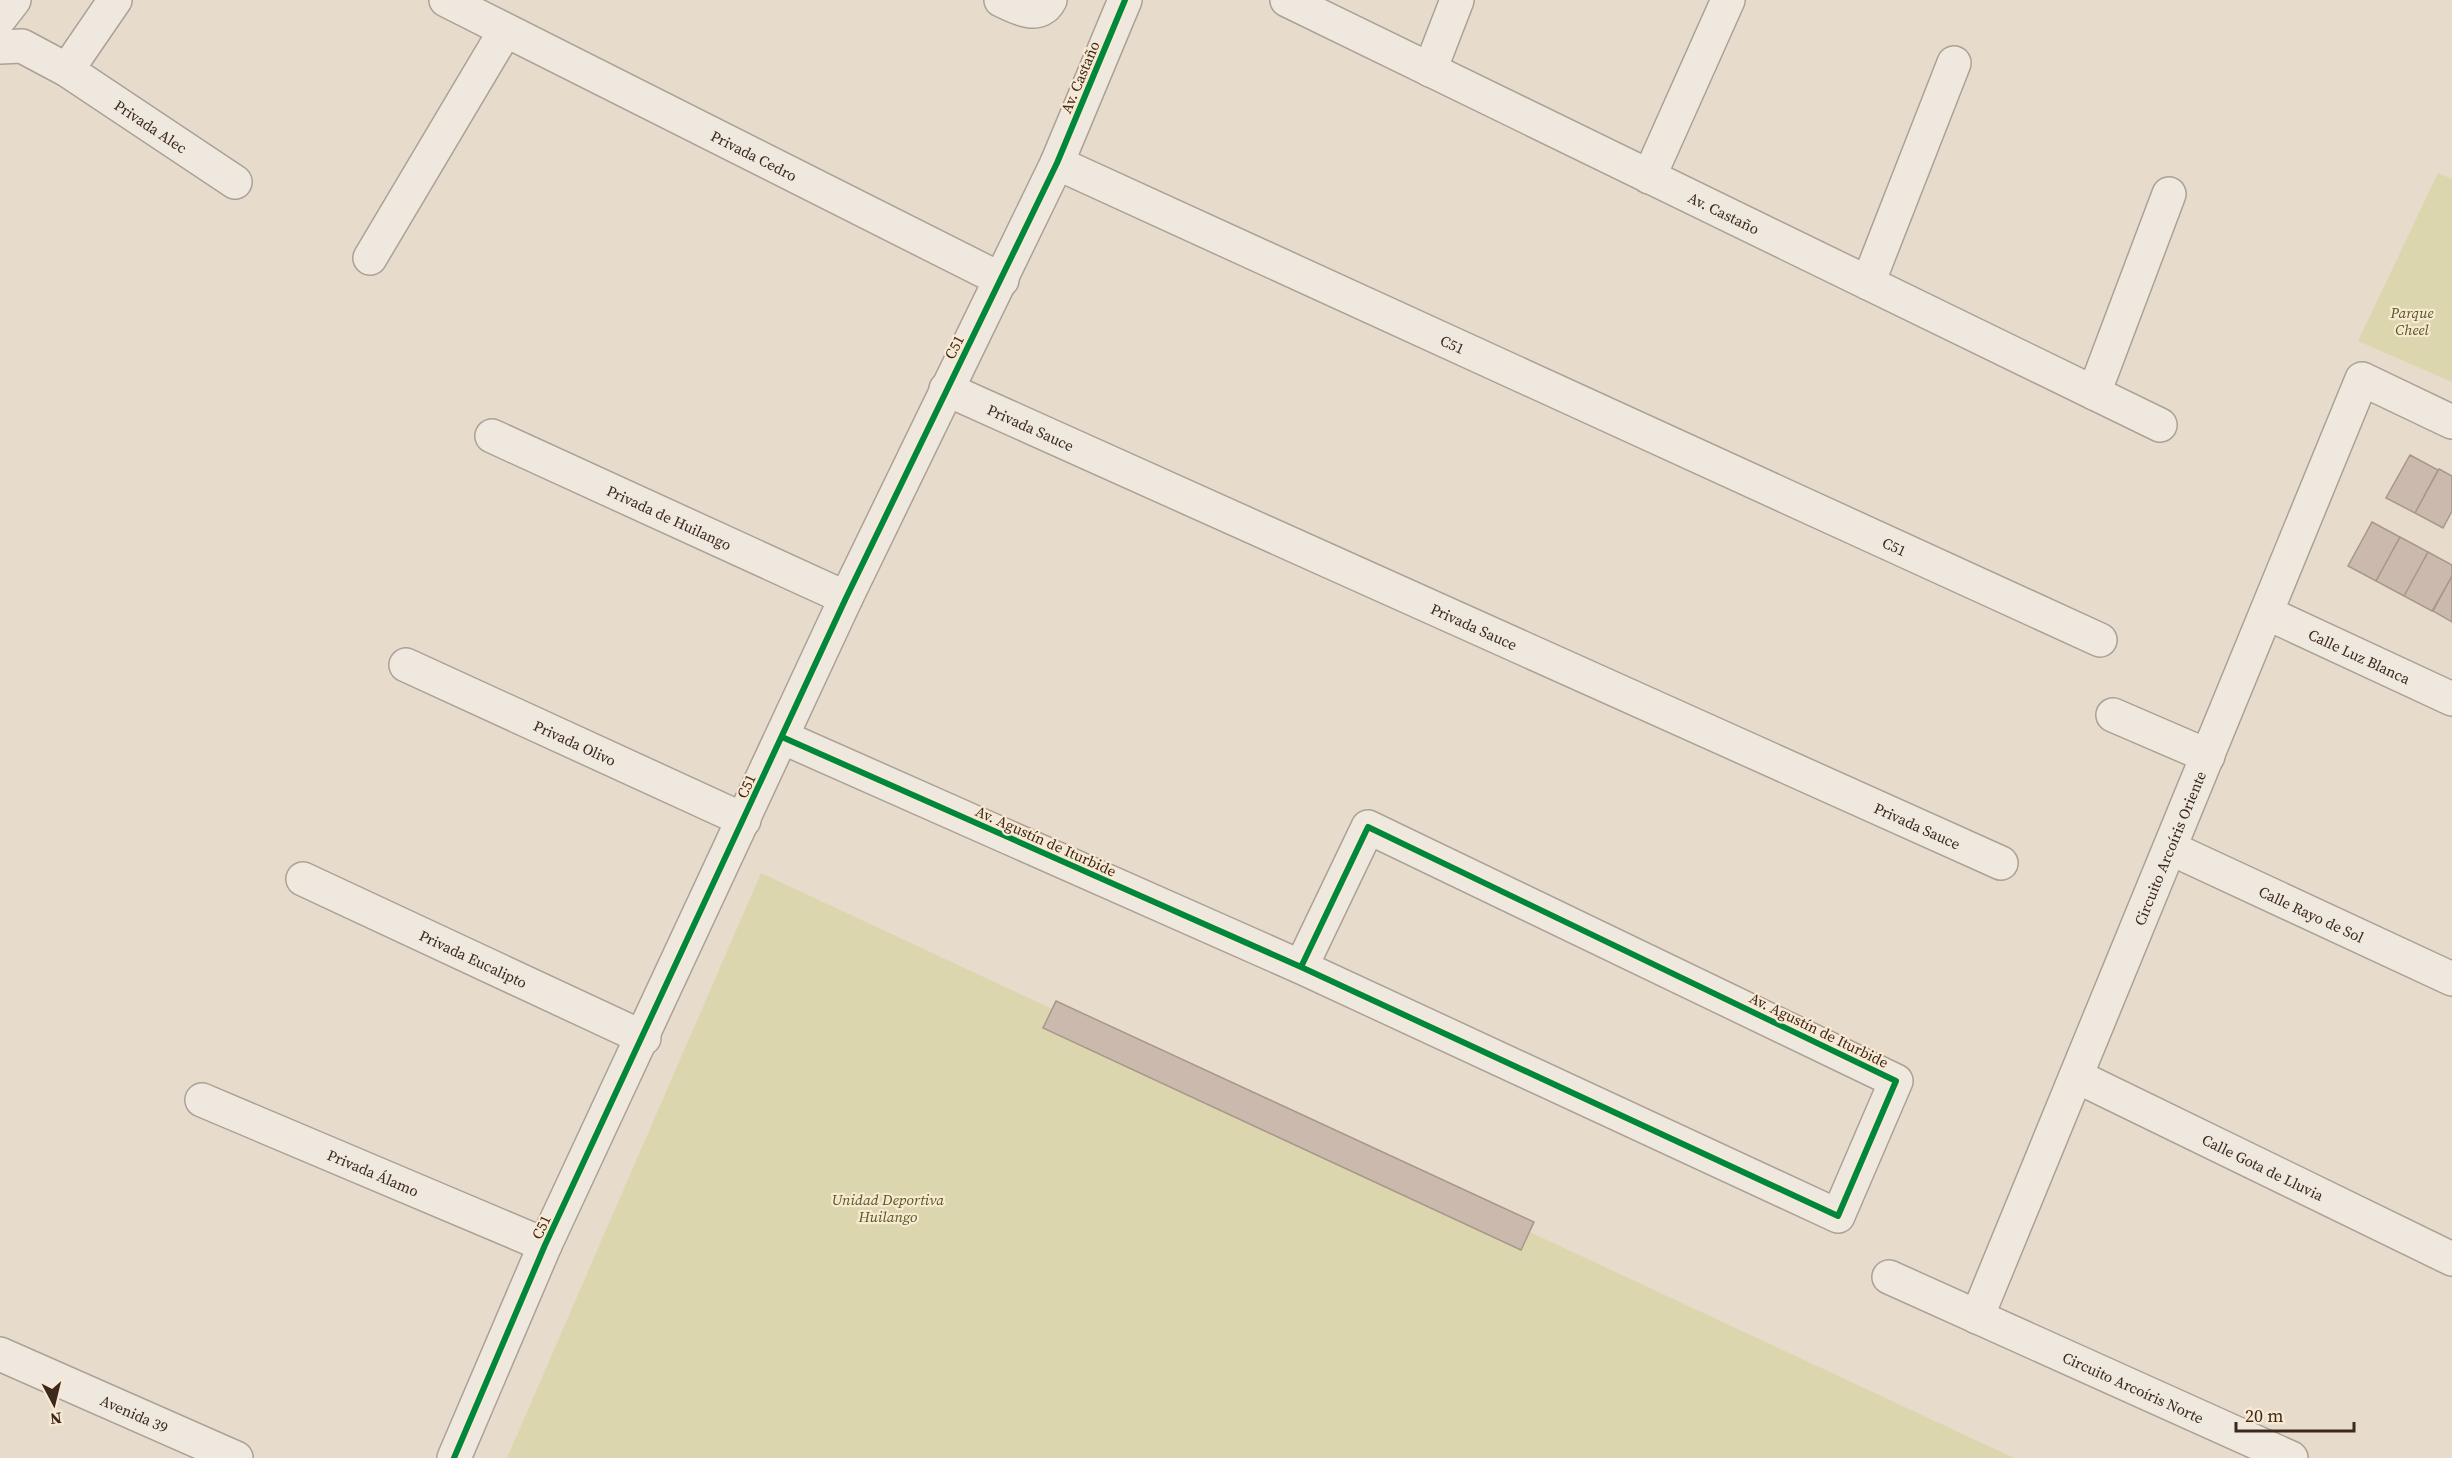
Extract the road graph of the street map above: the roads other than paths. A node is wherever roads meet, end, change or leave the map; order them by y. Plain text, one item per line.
1 (14, 0) edge
2 (115, 0) edge
3 (446, 0) edge
4 (1001, 0) edge
5 (1125, 0) edge
6 (1287, 0) edge
7 (1457, 0) edge
8 (1728, 0) edge
9 (1043, 5) edge
10 (0, 18) edge
11 (505, 31) junction
12 (0, 47) edge
13 (1954, 63) dead end
14 (67, 70) junction
15 (1430, 70) junction
16 (1057, 163) junction
17 (1649, 177) junction
18 (235, 182) dead end
19 (2169, 194) dead end
20 (370, 258) dead end
21 (1002, 280) junction
22 (1868, 283) junction
23 (946, 389) junction
24 (2094, 393) junction
25 (2452, 422) edge
26 (2160, 425) dead end
27 (492, 436) dead end
28 (846, 598) junction
29 (2267, 613) junction
30 (2100, 640) dead end
31 (406, 665) dead end
32 (2452, 699) edge
33 (2114, 715) dead end
34 (782, 737) junction
35 (2208, 756) junction
36 (744, 820) junction
37 (2170, 848) junction
38 (2001, 863) dead end
39 (303, 879) dead end
40 (1301, 967) junction
41 (2452, 979) edge
42 (644, 1038) junction
43 (2076, 1076) junction
44 (202, 1100) dead end
45 (545, 1245) junction
46 (2452, 1259) edge
47 (1889, 1277) dead end
48 (1977, 1317) junction
49 (0, 1354) edge
50 (236, 1458) edge
51 (454, 1458) edge
52 (2291, 1458) edge

1 - 10 street
2 - 14 street
3 - 11 street, Privada Cedro
4 - 9 street
5 - 16 street, Av. Castaño
6 - 15 street, Av. Castaño
7 - 15 street
8 - 17 street
11 - 20 street
11 - 21 street, Privada Cedro
12 - 14 street, Privada Alec
13 - 22 street
14 - 18 street, Privada Alec
15 - 17 street, Av. Castaño
16 - 21 street, C51
16 - 30 street, C51
17 - 22 street, Av. Castaño
19 - 24 street
21 - 23 street, C51
22 - 24 street, Av. Castaño
23 - 28 street, C51
23 - 38 street, Privada Sauce
24 - 26 street, Av. Castaño
25 - 29 street, Circuito Arcoíris Oriente
27 - 28 street, Privada de Huilango
28 - 34 street, C51
29 - 32 street, Calle Luz Blanca
29 - 35 street, Circuito Arcoíris Oriente
31 - 36 street, Privada Olivo
33 - 35 street
34 - 36 street, C51
34 - 40 street, Av. Agustín de Iturbide
35 - 37 street, Circuito Arcoíris Oriente
36 - 42 street, C51
37 - 41 street, Calle Rayo de Sol
37 - 43 street, Circuito Arcoíris Oriente
39 - 42 street, Privada Eucalipto
40 - 40 street, Av. Agustín de Iturbide
42 - 45 street, C51
43 - 46 street, Calle Gota de Lluvia
43 - 48 street, Circuito Arcoíris Oriente
44 - 45 street, Privada Álamo
45 - 51 street, C51
47 - 48 street, Circuito Arcoíris Norte
48 - 52 street, Circuito Arcoíris Norte
49 - 50 street, Avenida 39

